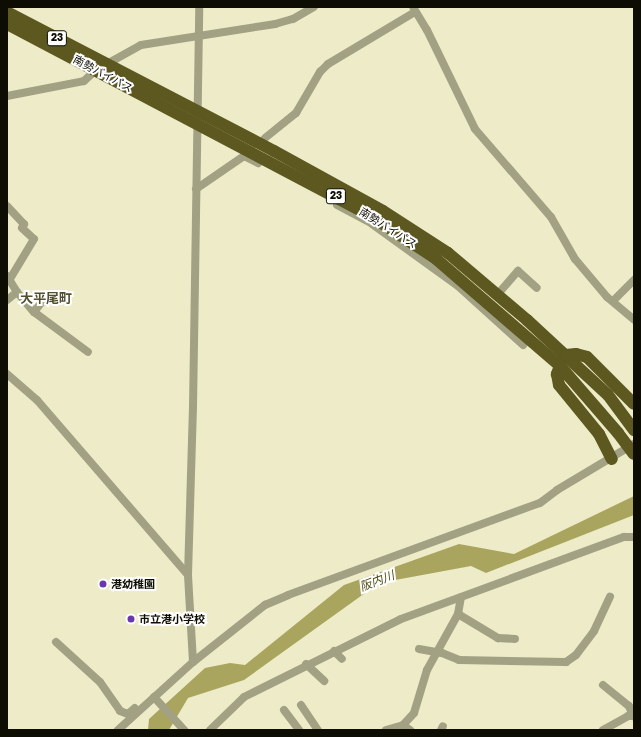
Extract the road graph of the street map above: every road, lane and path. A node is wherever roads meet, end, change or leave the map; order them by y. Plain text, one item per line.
1 (199, 7) edge
2 (314, 7) edge
3 (414, 9) edge
4 (7, 12) edge
5 (7, 24) edge
6 (199, 37) junction
7 (108, 64) junction
8 (96, 70) junction
9 (7, 96) edge
10 (196, 117) junction
11 (265, 138) dead end
12 (196, 189) junction
13 (7, 206) edge
14 (8, 277) edge
15 (634, 280) edge
16 (537, 288) dead end
17 (17, 292) junction
18 (48, 294) dead end
19 (497, 295) junction
20 (7, 300) edge
21 (613, 301) junction
22 (34, 312) junction
23 (634, 320) edge
24 (523, 345) dead end
25 (88, 352) dead end
26 (563, 361) junction
27 (7, 374) edge
28 (634, 404) edge
29 (632, 428) edge
30 (634, 444) edge
31 (634, 454) edge
32 (612, 459) junction
33 (634, 537) edge
34 (188, 575) junction
35 (610, 596) dead end
36 (461, 597) junction
37 (458, 614) junction
38 (515, 639) dead end
39 (56, 642) dead end
40 (419, 649) dead end
41 (334, 651) junction
42 (436, 652) junction
43 (342, 659) dead end
44 (193, 662) junction
45 (306, 664) junction
46 (324, 681) dead end
47 (603, 685) dead end
48 (155, 699) junction
49 (147, 703) junction
50 (301, 705) dead end
51 (284, 710) dead end
52 (634, 716) edge
53 (407, 728) edge
54 (118, 730) edge
55 (184, 730) edge
56 (210, 730) edge
57 (299, 730) edge
58 (318, 730) edge
59 (386, 730) edge
60 (603, 730) edge

1 - 6 street
2 - 6 street
3 - 11 street
3 - 21 street
4 - 7 highway, 南勢バイパス / 23
5 - 8 highway, 南勢バイパス / 23
6 - 7 street
6 - 10 street
7 - 8 street
7 - 10 highway, 南勢バイパス / 23
8 - 9 street
8 - 10 highway, 南勢バイパス / 23
10 - 12 street
10 - 19 highway, 南勢バイパス / 23
10 - 26 highway, 南勢バイパス / 23
12 - 24 street
12 - 34 street
13 - 14 street
14 - 17 street
15 - 21 street
16 - 19 street
17 - 20 street
17 - 22 street
18 - 22 street
19 - 26 highway, 南勢バイパス / 23
21 - 23 street
22 - 25 street
26 - 28 highway
26 - 29 highway, 南勢バイパス / 23
26 - 31 highway, 南勢バイパス / 23, bridge
26 - 32 highway
27 - 34 street
30 - 32 street
32 - 44 street
33 - 36 street
34 - 44 street
35 - 42 street
36 - 37 street
36 - 41 street
37 - 38 street
37 - 42 street
39 - 49 street
40 - 42 street
41 - 43 street
41 - 45 street
42 - 53 street
44 - 48 street
45 - 46 street
45 - 56 street
47 - 52 street
48 - 49 street
48 - 55 street
49 - 54 street
50 - 58 street
51 - 57 street
52 - 60 street
53 - 59 street

